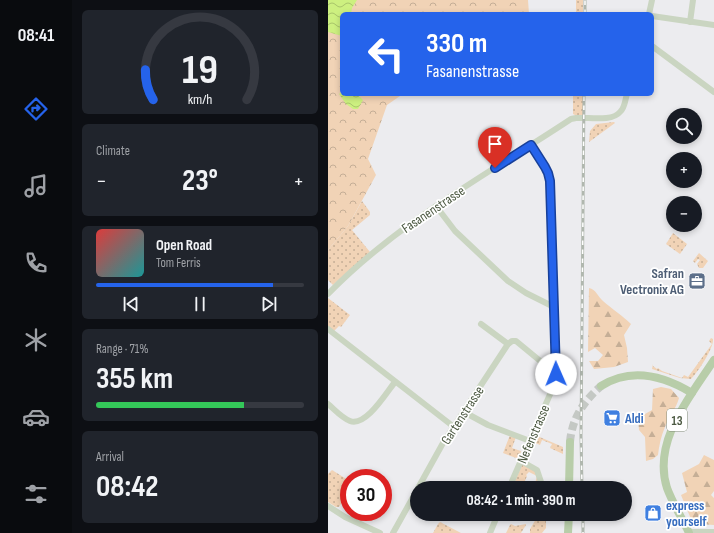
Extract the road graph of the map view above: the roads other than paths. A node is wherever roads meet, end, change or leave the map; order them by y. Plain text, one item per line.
1 (652, 0) edge
2 (693, 0) edge
3 (649, 12) edge
4 (654, 16) edge
5 (690, 22) junction
6 (714, 26) edge
7 (654, 47) edge
8 (714, 92) edge
9 (626, 96) edge
10 (531, 145) junction
11 (436, 206) junction
12 (328, 294) edge
13 (554, 307) junction
14 (481, 324) dead end
15 (329, 333) edge
16 (508, 344) junction
17 (714, 360) edge
18 (556, 374) junction
19 (395, 382) junction
20 (601, 386) tunnel mouth
21 (692, 393) junction
22 (328, 404) edge
23 (464, 412) junction
24 (454, 427) junction
25 (530, 440) junction
26 (570, 442) tunnel mouth
27 (521, 461) junction
28 (422, 481) edge
29 (512, 481) edge
30 (541, 481) edge
31 (569, 481) edge
32 (410, 503) edge
33 (328, 506) edge
34 (495, 521) edge
35 (569, 521) edge
36 (688, 532) edge
37 (714, 532) edge
38 (380, 533) edge
39 (393, 533) edge
40 (490, 533) edge
41 (568, 533) edge

1 - 3 street
2 - 5 street
4 - 5 street
5 - 6 street
7 - 8 street
9 - 10 street
10 - 11 street, Fasanenstrasse
10 - 13 street, Nefenstrasse
11 - 12 street, Fasanenstrasse
11 - 13 street
13 - 18 street, Nefenstrasse
14 - 16 street
15 - 19 street
16 - 18 street
16 - 23 street, Gartenstrasse
17 - 21 main road, 13
18 - 25 street, Nefenstrasse
19 - 22 street
19 - 24 street
20 - 21 main road
21 - 36 main road, 13
23 - 24 street, Gartenstrasse
23 - 25 street
24 - 28 street, Gartenstrasse
25 - 27 street, Nefenstrasse
26 - 31 main road
27 - 29 street, Nefenstrasse
27 - 30 street
32 - 39 street, Gartenstrasse
33 - 38 street
34 - 40 street
35 - 41 main road
36 - 37 street

